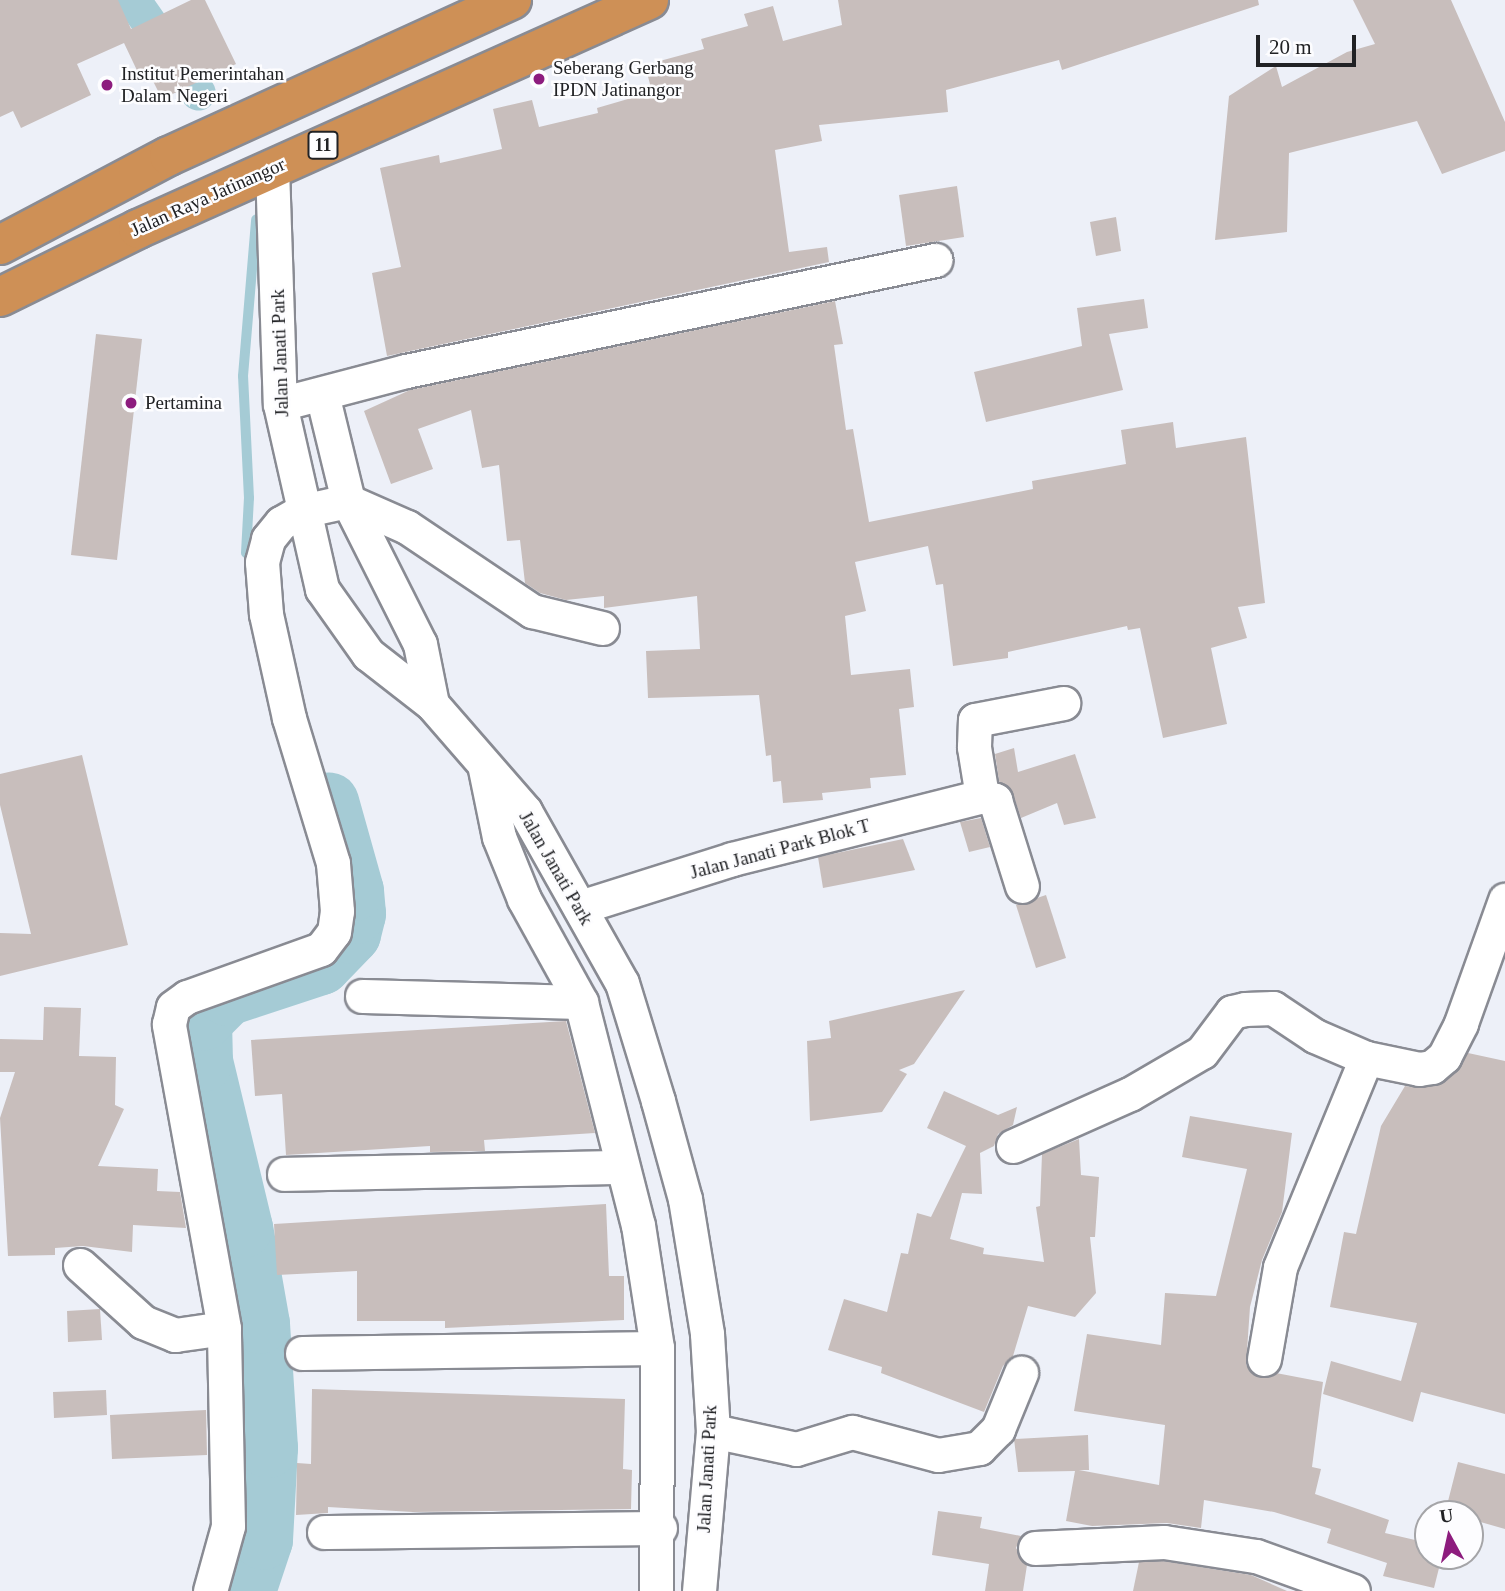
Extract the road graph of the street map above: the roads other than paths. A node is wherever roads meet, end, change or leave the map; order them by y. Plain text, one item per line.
1 (512, 0) edge
2 (649, 0) edge
3 (272, 168) junction
4 (114, 183) junction
5 (138, 229) junction
6 (0, 245) edge
7 (935, 260) dead end
8 (0, 297) edge
9 (322, 394) junction
10 (279, 404) junction
11 (348, 501) junction
12 (302, 511) junction
13 (602, 628) dead end
14 (1063, 703) dead end
15 (432, 704) junction
16 (485, 769) junction
17 (982, 796) junction
18 (1022, 886) dead end
19 (580, 907) junction
20 (1502, 921) edge
21 (362, 996) dead end
22 (581, 1002) junction
23 (1366, 1058) junction
24 (1013, 1146) dead end
25 (622, 1167) junction
26 (284, 1174) dead end
27 (80, 1265) dead end
28 (224, 1328) junction
29 (657, 1348) junction
30 (302, 1353) dead end
31 (1264, 1360) dead end
32 (1021, 1373) dead end
33 (713, 1431) junction
34 (660, 1528) junction
35 (324, 1532) dead end
36 (1035, 1548) dead end
37 (210, 1591) edge
38 (656, 1591) edge
39 (699, 1591) edge
40 (1353, 1591) edge

1 - 4 highway
2 - 3 highway, Jalan Raya Jatinangor / 11
3 - 5 highway, Jalan Raya Jatinangor / 11
3 - 10 street, Jalan Janati Park
4 - 5 highway
4 - 6 highway
5 - 8 highway, Jalan Raya Jatinangor / 11
7 - 9 street
9 - 10 street
9 - 11 street
10 - 12 street, Jalan Janati Park
11 - 12 street
11 - 13 street
11 - 15 street
12 - 15 street, Jalan Janati Park
12 - 28 street
14 - 17 street
15 - 16 street, Jalan Janati Park
16 - 19 street, Jalan Janati Park
16 - 22 street
17 - 18 street
17 - 19 street, Jalan Janati Park Blok T
19 - 33 street, Jalan Janati Park
20 - 23 street
21 - 22 street
22 - 25 street
23 - 24 street
23 - 31 street
25 - 26 street
25 - 29 street
27 - 28 street
28 - 37 street
29 - 30 street
29 - 34 street
32 - 33 street
33 - 39 street, Jalan Janati Park
34 - 35 street
34 - 38 street
36 - 40 street

